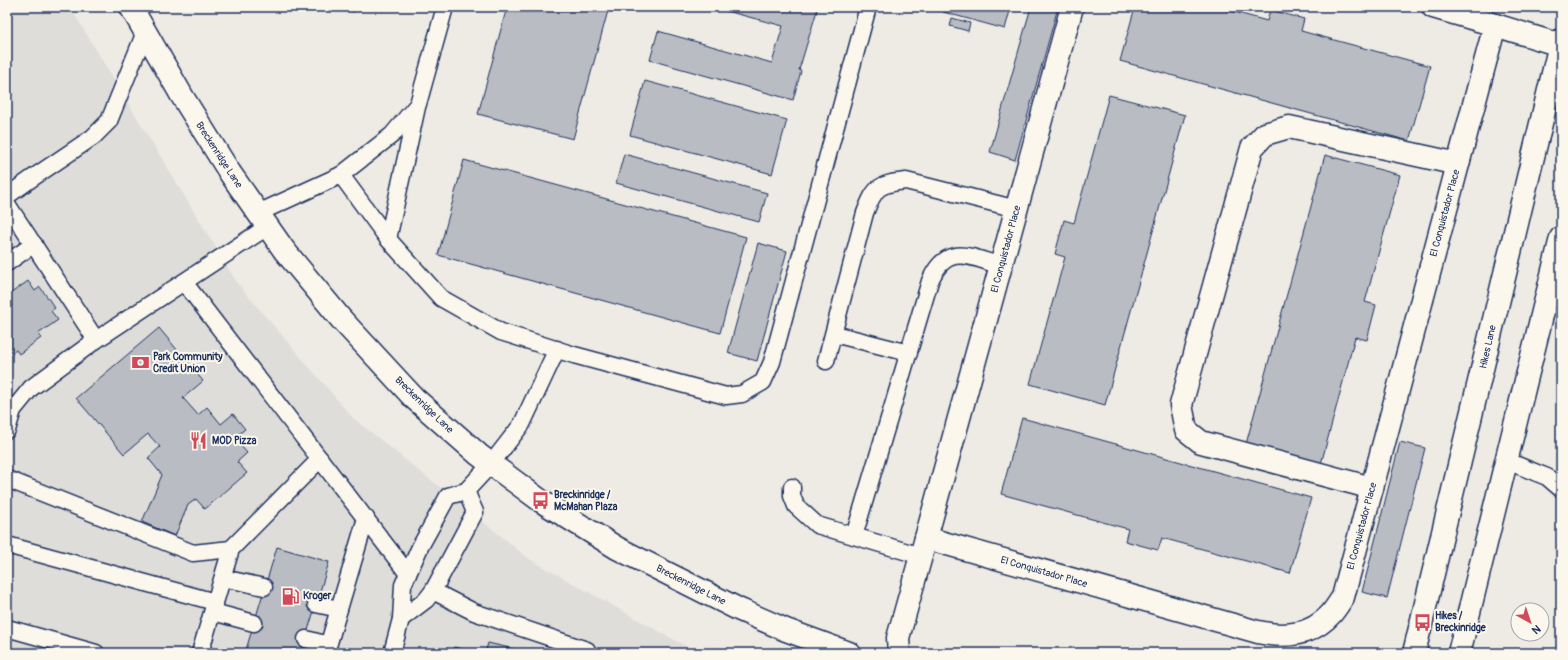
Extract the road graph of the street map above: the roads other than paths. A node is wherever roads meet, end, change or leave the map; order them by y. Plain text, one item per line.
1 (131, 7) edge
2 (445, 7) edge
3 (868, 7) edge
4 (1072, 7) edge
5 (1433, 7) edge
6 (1496, 25) junction
7 (145, 32) junction
8 (1560, 43) edge
9 (418, 104) junction
10 (1458, 164) junction
11 (341, 175) junction
12 (7, 196) edge
13 (7, 204) edge
14 (1017, 209) junction
15 (262, 220) junction
16 (1561, 238) edge
17 (388, 239) junction
18 (34, 244) junction
19 (7, 263) edge
20 (1001, 266) junction
21 (184, 282) junction
22 (834, 334) junction
23 (96, 340) junction
24 (557, 349) junction
25 (909, 352) junction
26 (826, 361) dead end
27 (7, 430) edge
28 (320, 459) junction
29 (1507, 461) junction
30 (491, 464) junction
31 (7, 479) edge
32 (792, 487) dead end
33 (1372, 488) junction
34 (1561, 489) edge
35 (466, 491) junction
36 (366, 518) junction
37 (854, 536) junction
38 (7, 545) edge
39 (924, 547) junction
40 (232, 550) junction
41 (408, 574) junction
42 (223, 578) junction
43 (264, 587) dead end
44 (433, 591) junction
45 (316, 604) dead end
46 (214, 607) junction
47 (339, 609) junction
48 (401, 619) junction
49 (254, 623) dead end
50 (7, 628) edge
51 (306, 639) dead end
52 (327, 649) edge
53 (588, 652) edge
54 (96, 653) edge
55 (200, 653) edge
56 (392, 653) edge
57 (849, 653) edge
58 (899, 653) edge
59 (1414, 653) edge
60 (1460, 653) edge

1 - 7 street, Breckenridge Lane
2 - 9 lane
3 - 24 lane
4 - 14 street, El Conquistador Place
5 - 6 street
6 - 8 street
6 - 10 street, El Conquistador Place
7 - 12 lane
7 - 15 street, Breckenridge Lane
8 - 59 street, Hikes Lane
9 - 11 lane
9 - 17 lane
10 - 33 street, El Conquistador Place
10 - 33 street
11 - 15 lane
11 - 17 lane
13 - 18 lane
14 - 20 street, El Conquistador Place
14 - 22 lane
15 - 21 lane
15 - 30 street, Breckenridge Lane
16 - 29 street
17 - 24 lane
18 - 19 lane
18 - 23 lane
20 - 25 lane
20 - 39 street, El Conquistador Place
21 - 23 lane
21 - 28 lane
22 - 25 lane
22 - 26 lane
23 - 27 lane
24 - 30 lane
25 - 37 lane
28 - 36 lane
28 - 40 lane
29 - 34 lane
29 - 60 street
30 - 35 lane
30 - 57 street, Breckenridge Lane
31 - 40 lane
32 - 37 lane
33 - 39 street, El Conquistador Place
35 - 41 lane
35 - 44 lane
36 - 41 lane
36 - 47 lane
37 - 39 lane
38 - 46 lane
39 - 58 street, El Conquistador Place
40 - 42 lane
41 - 48 lane
42 - 43 lane
42 - 46 lane
44 - 48 lane
44 - 53 lane
45 - 47 lane
46 - 49 lane
46 - 55 lane
47 - 52 lane
48 - 56 lane
50 - 54 lane
51 - 52 lane

